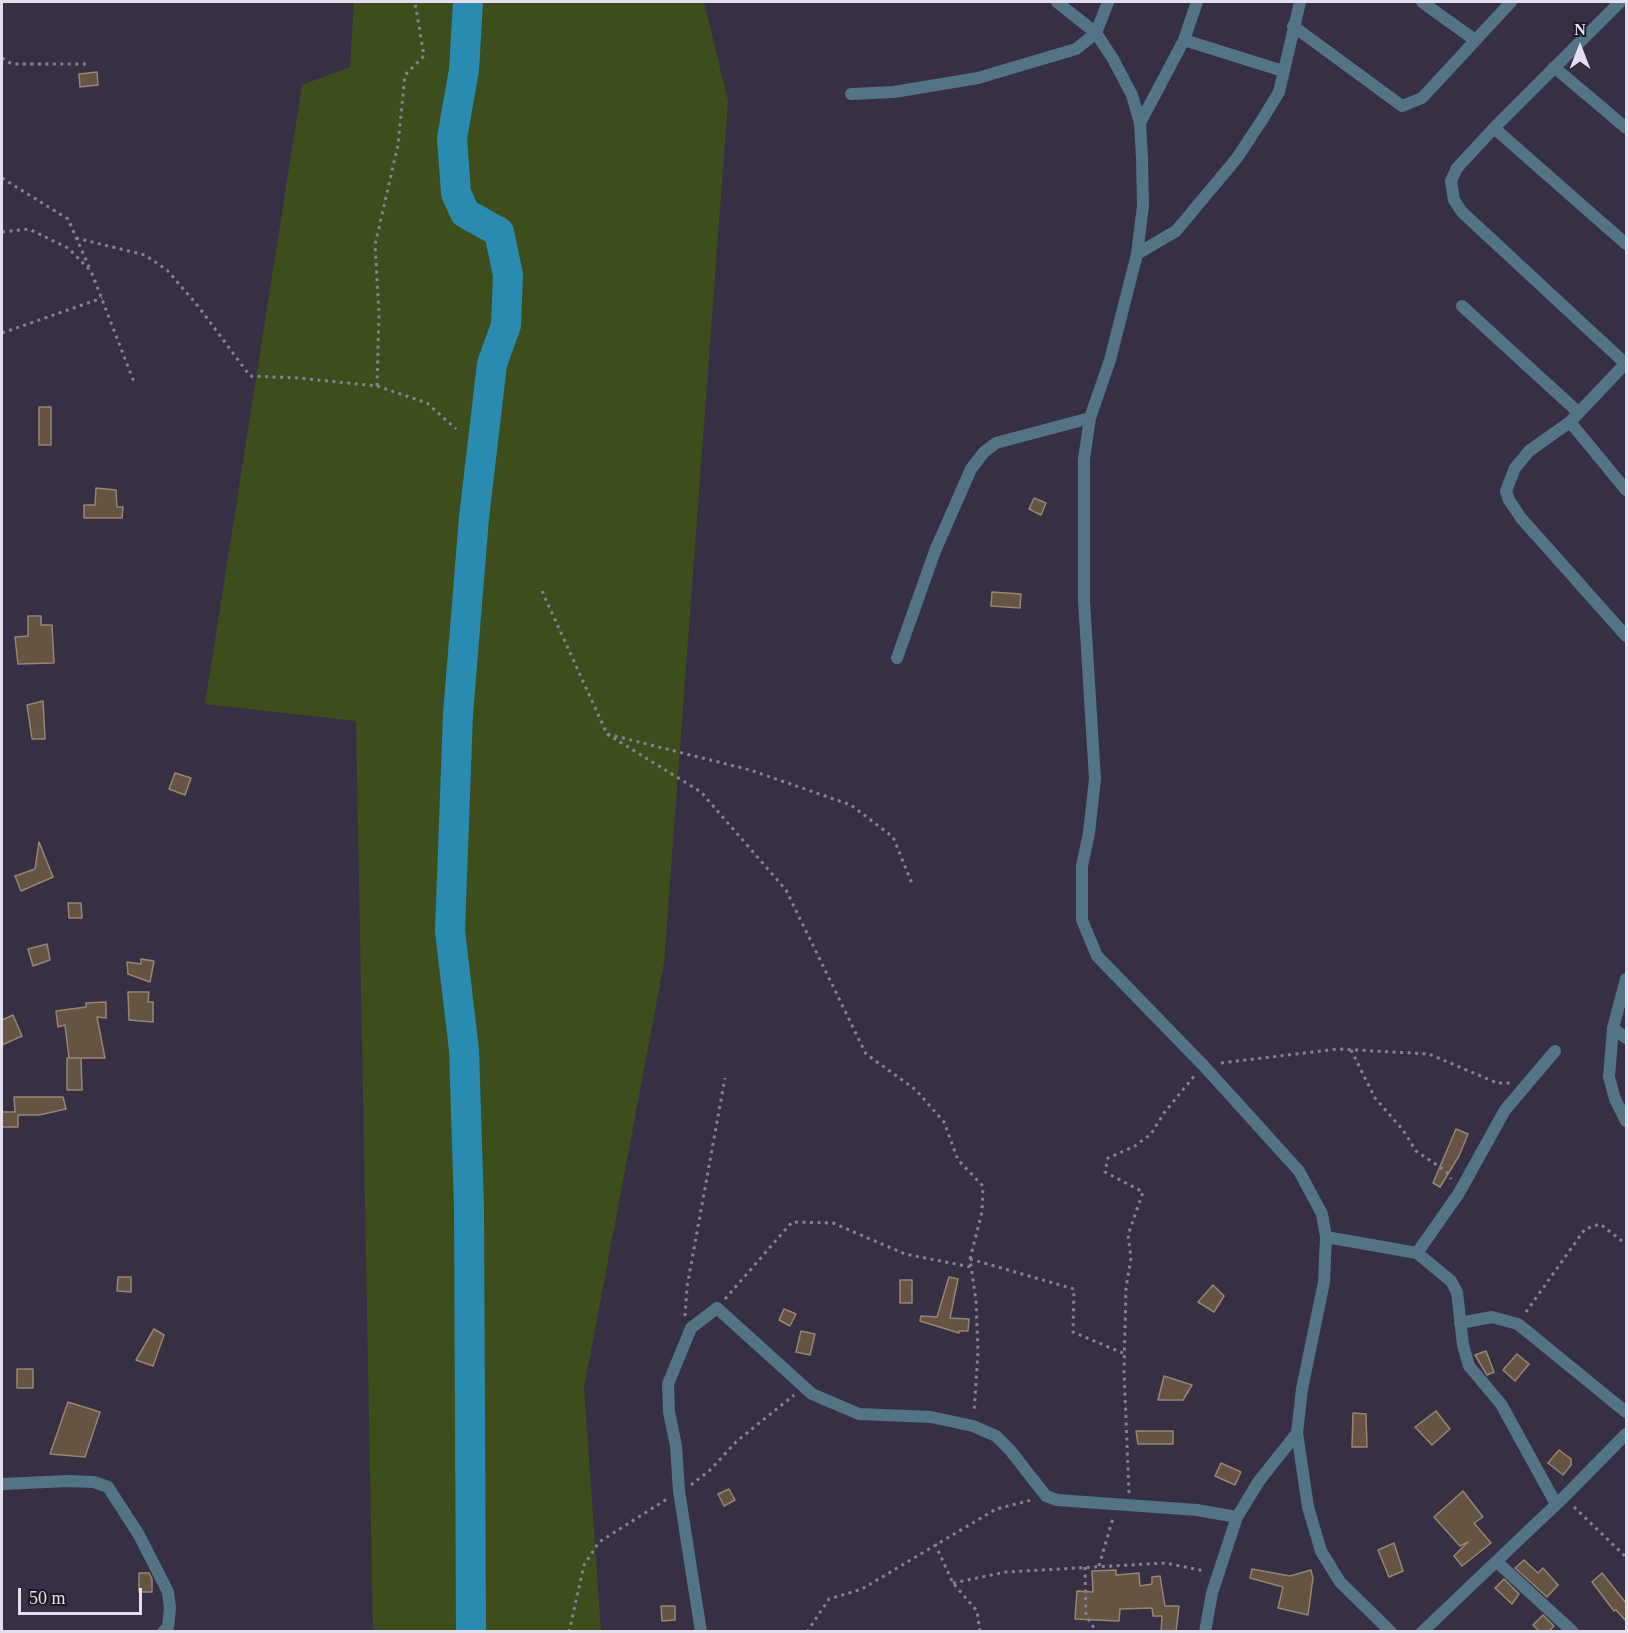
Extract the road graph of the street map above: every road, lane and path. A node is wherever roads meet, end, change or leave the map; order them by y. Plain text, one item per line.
1 (415, 2) edge
2 (1057, 2) edge
3 (1108, 2) edge
4 (1197, 2) edge
5 (1300, 2) edge
6 (1422, 2) edge
7 (1511, 2) edge
8 (1620, 2) edge
9 (1293, 26) junction
10 (1096, 33) junction
11 (1184, 40) junction
12 (1475, 40) junction
13 (2, 58) edge
14 (88, 64) dead end
15 (1554, 67) junction
16 (1283, 72) junction
17 (851, 94) dead end
18 (1140, 123) junction
19 (1494, 128) junction
20 (1626, 128) edge
21 (2, 178) edge
22 (2, 232) edge
23 (76, 238) junction
24 (1626, 243) edge
25 (1137, 254) junction
26 (91, 271) junction
27 (102, 298) junction
28 (1462, 306) dead end
29 (2, 333) edge
30 (1626, 363) edge
31 (134, 381) dead end
32 (377, 386) junction
33 (1090, 418) junction
34 (1575, 418) junction
35 (456, 429) dead end
36 (1626, 490) edge
37 (542, 591) dead end
38 (1626, 636) edge
39 (897, 658) dead end
40 (607, 734) junction
41 (913, 886) dead end
42 (1626, 983) edge
43 (1613, 1028) junction
44 (1626, 1038) edge
45 (1351, 1050) junction
46 (1555, 1051) dead end
47 (1203, 1065) junction
48 (725, 1078) dead end
49 (1528, 1083) junction
50 (1626, 1120) edge
51 (1459, 1193) junction
52 (1326, 1237) junction
53 (1626, 1244) edge
54 (1417, 1253) junction
55 (970, 1259) junction
56 (971, 1267) junction
57 (717, 1308) junction
58 (1460, 1323) junction
59 (1518, 1324) junction
60 (690, 1328) junction
61 (1125, 1354) junction
62 (1626, 1412) edge
63 (973, 1426) junction
64 (1297, 1433) junction
65 (1626, 1434) edge
66 (2, 1484) edge
67 (1046, 1496) junction
68 (1560, 1501) junction
69 (1123, 1504) junction
70 (1237, 1518) junction
71 (935, 1544) junction
72 (1626, 1557) edge
73 (1497, 1562) junction
74 (1099, 1566) junction
75 (1085, 1567) junction
76 (1218, 1574) junction
77 (953, 1583) junction
78 (1385, 1629) edge
79 (163, 1632) edge
80 (701, 1632) edge
81 (807, 1632) edge
82 (980, 1632) edge
83 (1097, 1632) edge
84 (1205, 1632) edge
85 (1422, 1632) edge
86 (1573, 1632) edge

1 - 32 path
2 - 10 street
3 - 10 street
4 - 11 street
5 - 9 street
6 - 12 street
7 - 12 street
8 - 15 street
9 - 12 street
9 - 16 street
10 - 17 street
10 - 18 street
11 - 16 street
11 - 18 street
13 - 14 path
15 - 19 street
15 - 20 street
16 - 25 street
18 - 25 street
19 - 24 street
19 - 30 street
21 - 23 path
22 - 26 path
23 - 26 path
23 - 32 path
25 - 33 street
26 - 27 path
27 - 29 path
27 - 31 path
28 - 34 street
30 - 34 street
32 - 35 path
33 - 39 street
33 - 47 street
34 - 36 street
34 - 38 street
37 - 40 path
40 - 41 path
40 - 55 path
42 - 43 street
43 - 44 street
43 - 50 street
45 - 47 path
45 - 49 path
45 - 51 path
46 - 49 street
47 - 52 street
47 - 61 path
48 - 60 path
49 - 51 street
51 - 54 street
52 - 54 street
52 - 64 street
53 - 59 path
54 - 58 street
55 - 56 path
55 - 61 path
56 - 57 path
56 - 63 path
57 - 60 street
57 - 63 street
58 - 59 street
58 - 68 street
59 - 62 street
60 - 80 street
61 - 69 path
63 - 67 street
64 - 70 street
64 - 78 street
65 - 68 street
66 - 79 street
67 - 69 street
67 - 71 path
68 - 72 path
68 - 73 street
69 - 70 street
69 - 74 path
70 - 76 street
71 - 77 path
71 - 81 path
73 - 85 street
73 - 86 street
74 - 75 path
74 - 76 path
75 - 77 path
75 - 83 path
76 - 84 street
77 - 82 path

